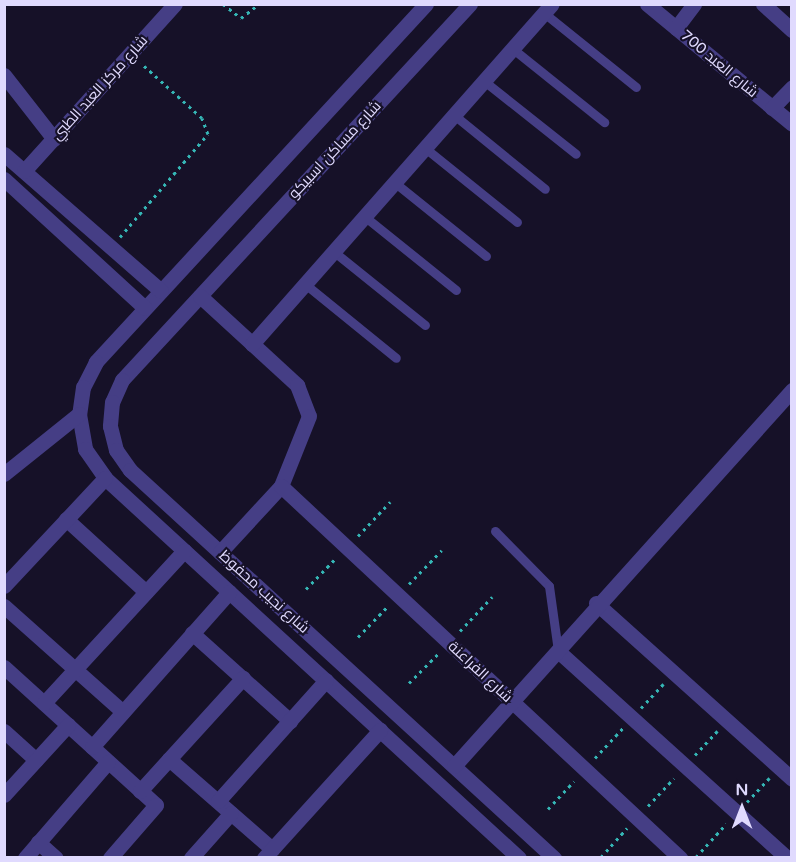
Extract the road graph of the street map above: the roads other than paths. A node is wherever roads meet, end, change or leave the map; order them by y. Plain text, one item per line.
1 (175, 4) edge
2 (470, 4) edge
3 (647, 4) edge
4 (694, 4) edge
5 (763, 4) edge
6 (423, 6) edge
7 (548, 9) edge
8 (790, 24) edge
9 (676, 28) junction
10 (513, 49) junction
11 (4, 75) edge
12 (484, 81) junction
13 (636, 87) dead end
14 (792, 87) edge
15 (772, 108) junction
16 (454, 115) junction
17 (604, 122) dead end
18 (792, 124) edge
19 (54, 139) junction
20 (425, 148) junction
21 (4, 154) edge
22 (576, 154) dead end
23 (24, 171) junction
24 (4, 178) edge
25 (394, 182) junction
26 (545, 189) dead end
27 (364, 216) junction
28 (517, 222) dead end
29 (333, 251) junction
30 (486, 256) dead end
31 (305, 284) junction
32 (456, 290) dead end
33 (161, 291) junction
34 (200, 296) junction
35 (145, 308) junction
36 (425, 325) dead end
37 (252, 344) junction
38 (396, 358) dead end
39 (792, 390) edge
40 (79, 414) junction
41 (4, 474) edge
42 (105, 478) junction
43 (281, 486) junction
44 (66, 519) junction
45 (495, 531) dead end
46 (184, 551) junction
47 (220, 552) junction
48 (4, 586) edge
49 (146, 591) junction
50 (229, 592) junction
51 (596, 603) junction
52 (4, 606) edge
53 (192, 633) junction
54 (558, 651) junction
55 (4, 667) edge
56 (75, 669) junction
57 (243, 678) junction
58 (326, 680) junction
59 (511, 701) junction
60 (44, 703) junction
61 (123, 712) junction
62 (290, 721) junction
63 (68, 725) junction
64 (380, 730) junction
65 (4, 731) edge
66 (92, 747) junction
67 (169, 759) junction
68 (36, 760) junction
69 (108, 762) junction
70 (454, 766) junction
71 (792, 779) edge
72 (140, 791) junction
73 (4, 795) edge
74 (218, 801) junction
75 (231, 813) junction
76 (38, 842) junction
77 (268, 853) edge
78 (25, 858) edge
79 (56, 858) edge
80 (110, 858) edge
81 (191, 858) edge
82 (519, 858) edge
83 (554, 858) edge
84 (680, 858) edge
85 (787, 858) edge

1 - 19 street, شارع مركز العبد الطبي
2 - 34 street, شارع مساكن اسبيكو
3 - 9 street, شارع العبد 700
4 - 9 street
5 - 8 street
6 - 33 street
7 - 10 street
7 - 13 lane
9 - 15 street, شارع العبد 700
10 - 12 street
10 - 17 lane
11 - 19 street
12 - 16 street
12 - 22 lane
14 - 15 street
15 - 18 street, شارع العبد 700
16 - 20 street
16 - 26 lane
19 - 23 street, شارع مركز العبد الطبي
20 - 25 street
20 - 28 lane
21 - 23 street
23 - 33 street
24 - 35 street
25 - 27 street
25 - 30 lane
27 - 29 street
27 - 32 lane
29 - 31 street
29 - 36 lane
31 - 37 street
31 - 38 lane
33 - 35 street, شارع نجيب محفوظ
34 - 37 street
34 - 47 street, شارع نجيب محفوظ
35 - 40 street, شارع نجيب محفوظ
37 - 43 street
39 - 51 street
40 - 41 street
40 - 42 street, شارع نجيب محفوظ
42 - 44 street
42 - 46 street, شارع نجيب محفوظ
43 - 47 street
43 - 59 street, شارع الفراعنة
44 - 48 street
44 - 49 street
45 - 54 lane
46 - 49 street
46 - 50 street, شارع نجيب محفوظ
47 - 70 street, شارع نجيب محفوظ
49 - 56 street
50 - 53 street
50 - 58 street, شارع نجيب محفوظ
51 - 54 street
51 - 71 street
52 - 56 street
53 - 57 street
53 - 61 street
54 - 59 street
54 - 85 street
55 - 60 street
56 - 60 street
56 - 61 street
57 - 62 street
57 - 67 street
58 - 62 street
58 - 64 street, شارع نجيب محفوظ
59 - 70 street
59 - 84 street, شارع الفراعنة
60 - 63 street
61 - 66 street
62 - 74 street
63 - 66 street
63 - 68 street
64 - 77 street
64 - 82 street, شارع نجيب محفوظ
65 - 68 street
66 - 69 street
67 - 72 street
67 - 74 street
68 - 73 street
69 - 72 street
69 - 76 street
70 - 83 street, شارع نجيب محفوظ
72 - 80 street
74 - 75 street
75 - 77 street
75 - 81 street
76 - 78 street
76 - 79 street

